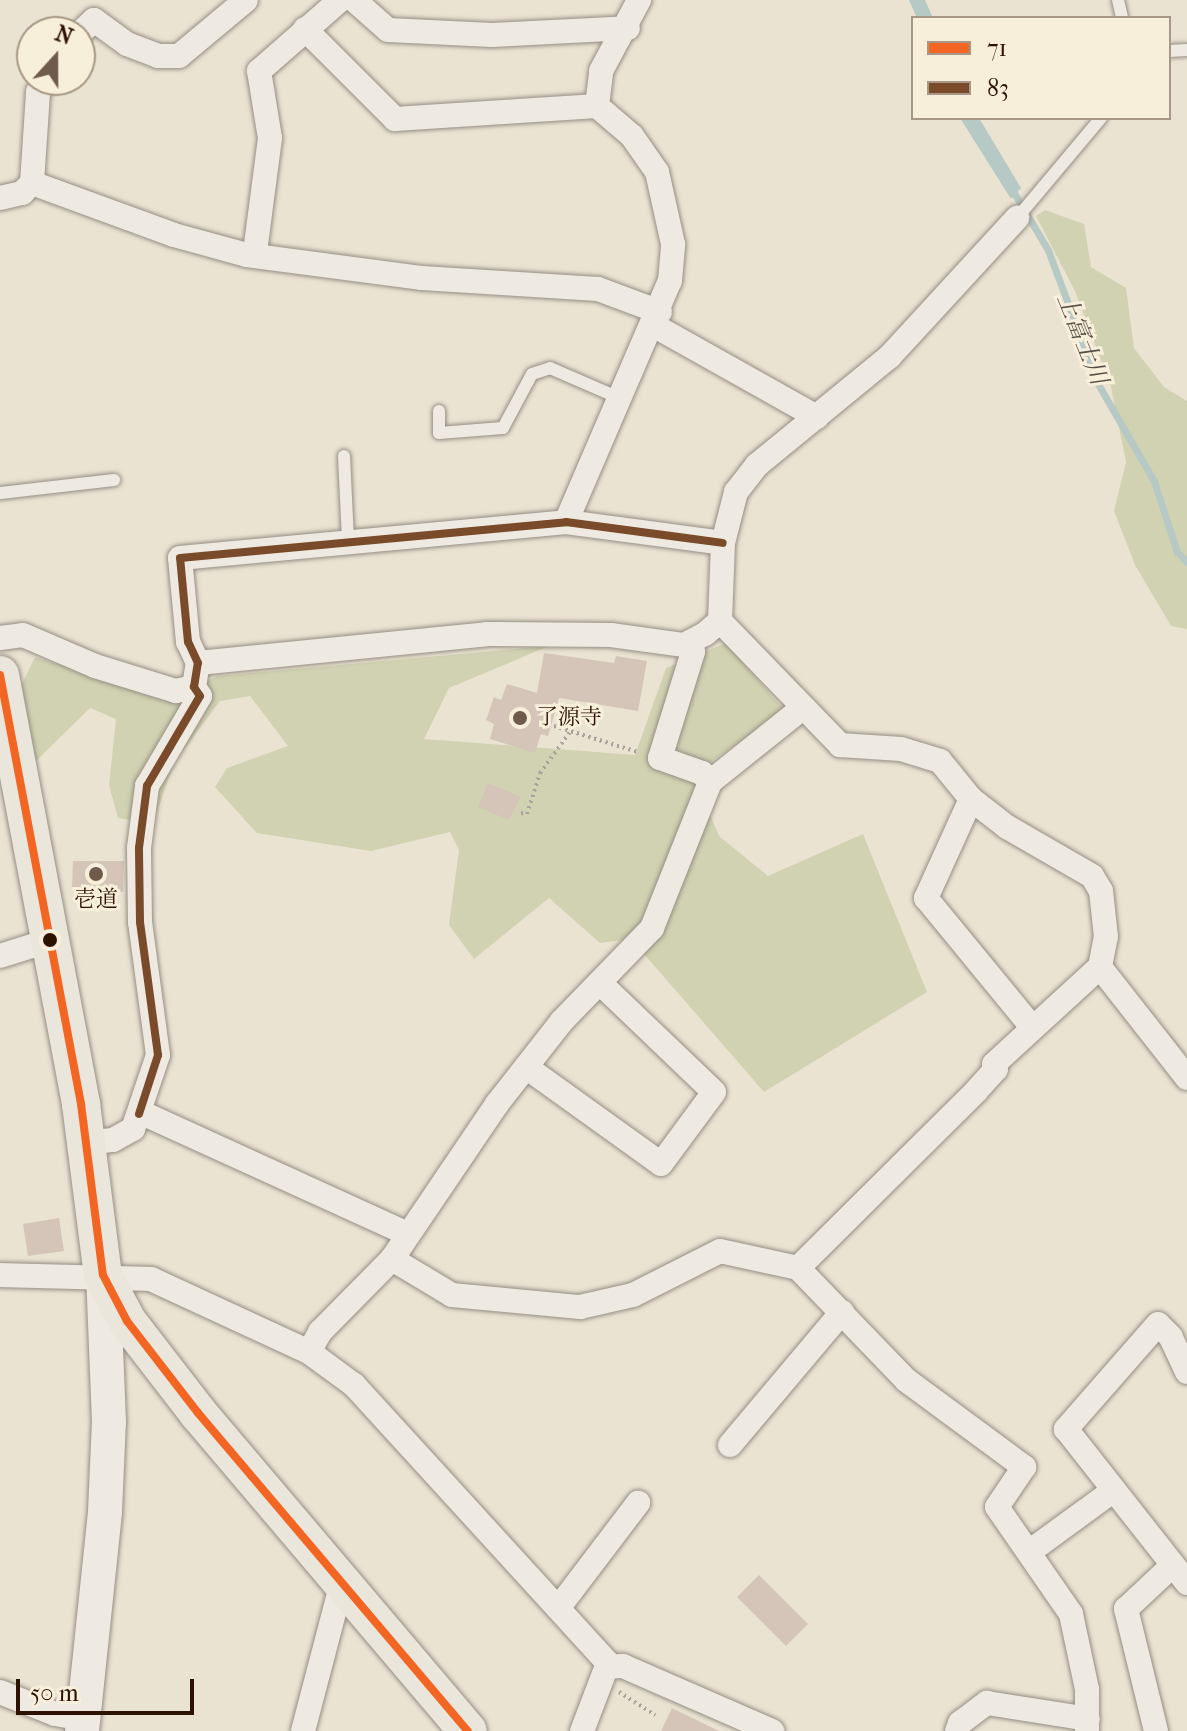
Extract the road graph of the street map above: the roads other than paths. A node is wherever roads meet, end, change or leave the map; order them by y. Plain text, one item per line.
1 (246, 0) edge
2 (340, 0) edge
3 (354, 0) edge
4 (639, 0) edge
5 (96, 21) edge
6 (628, 28) junction
7 (305, 29) junction
8 (38, 96) edge
9 (597, 106) junction
10 (1099, 120) edge
11 (32, 183) junction
12 (0, 198) edge
13 (1017, 218) joint
14 (255, 252) junction
15 (657, 319) junction
16 (617, 397) junction
17 (439, 411) dead end
18 (817, 417) junction
19 (344, 456) dead end
20 (114, 480) dead end
21 (0, 493) edge
22 (566, 522) junction
23 (348, 542) junction
24 (723, 543) junction
25 (720, 621) junction
26 (0, 638) edge
27 (690, 642) junction
28 (196, 675) junction
29 (0, 677) edge
30 (801, 709) junction
31 (710, 782) junction
32 (971, 799) junction
33 (51, 940) junction
34 (0, 956) edge
35 (1100, 967) junction
36 (602, 985) junction
37 (1032, 1027) junction
38 (526, 1067) junction
39 (1187, 1078) edge
40 (140, 1112) junction
41 (87, 1143) junction
42 (408, 1234) junction
43 (392, 1259) junction
44 (798, 1268) junction
45 (0, 1275) edge
46 (103, 1275) junction
47 (842, 1312) junction
48 (309, 1352) junction
49 (1187, 1372) edge
50 (730, 1445) dead end
51 (1114, 1490) junction
52 (638, 1503) dead end
53 (1029, 1552) junction
54 (1180, 1574) edge
55 (341, 1586) junction
56 (559, 1607) junction
57 (605, 1675) junction
58 (0, 1692) edge
59 (83, 1725) edge
60 (1087, 1725) edge
61 (303, 1731) edge
62 (468, 1731) edge
63 (582, 1731) edge
64 (772, 1731) edge
65 (957, 1731) edge
66 (1156, 1731) edge

1 - 5 street
2 - 7 street
3 - 6 street
4 - 6 street
6 - 9 street
7 - 9 street
7 - 14 street
8 - 11 street
9 - 15 street
10 - 13 lane
11 - 12 street
11 - 14 street
13 - 18 street
14 - 15 street
15 - 16 street
15 - 18 street
16 - 17 lane
16 - 22 street
18 - 24 street
19 - 23 lane
20 - 21 lane
22 - 23 street
22 - 24 street
23 - 28 street
24 - 25 street
25 - 27 street
25 - 30 street
26 - 28 street
27 - 28 street
27 - 31 street
28 - 40 street
29 - 33 main road
30 - 31 street
30 - 32 street
31 - 36 street
32 - 35 street
32 - 37 street
33 - 34 street
33 - 41 main road
35 - 37 street
35 - 39 street
36 - 38 street
36 - 38 street
37 - 44 street
38 - 42 street
40 - 41 street
40 - 42 street
41 - 46 main road
42 - 43 street
43 - 44 street
43 - 48 street
44 - 47 street
45 - 46 street
46 - 48 street
46 - 55 main road
46 - 59 street
47 - 50 street
47 - 53 street
48 - 56 street
49 - 51 street
51 - 53 street
51 - 54 street
52 - 56 street
53 - 60 street
54 - 66 street
55 - 61 street
55 - 62 main road
56 - 57 street
57 - 63 street
57 - 64 street
58 - 59 street
60 - 65 street

